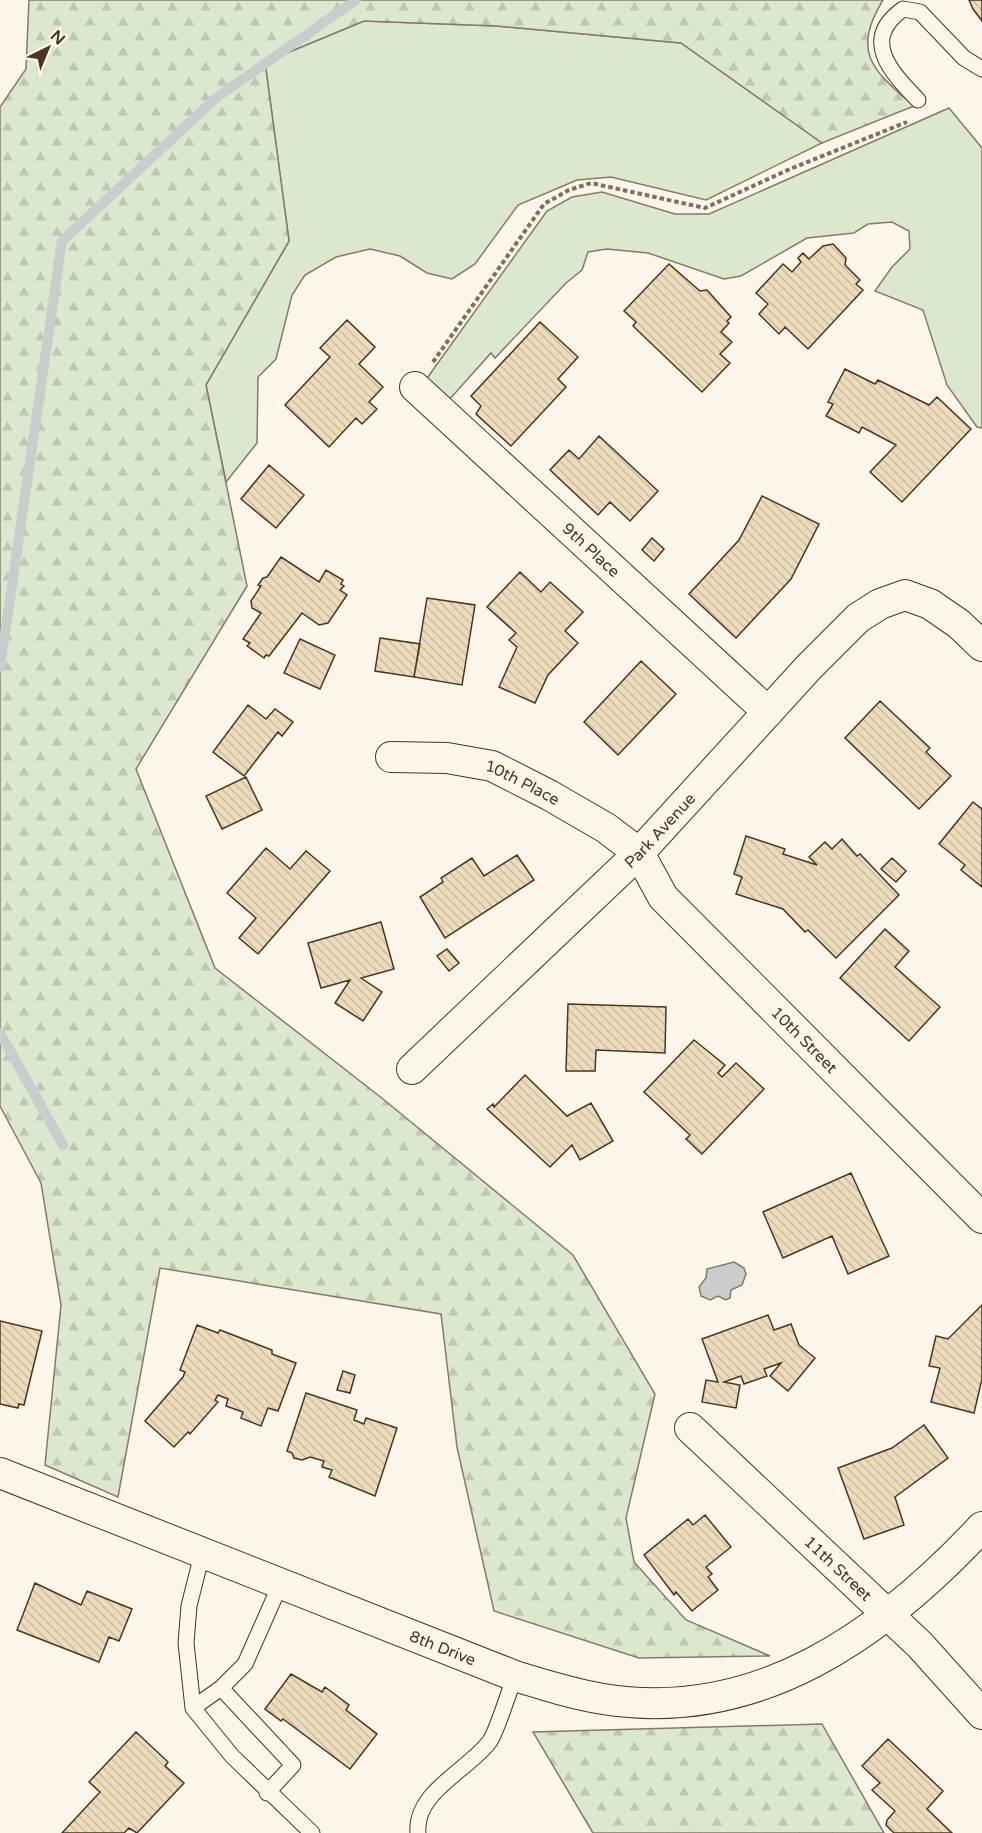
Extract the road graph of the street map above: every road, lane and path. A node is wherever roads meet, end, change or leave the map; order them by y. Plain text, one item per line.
1 (982, 69) edge
2 (918, 100) joint
3 (415, 387) joint
4 (982, 646) edge
5 (768, 712) junction
6 (391, 757) dead end
7 (639, 853) junction
8 (412, 1069) dead end
9 (982, 1218) edge
10 (690, 1428) dead end
11 (0, 1473) edge
12 (982, 1527) edge
13 (202, 1554) junction
14 (280, 1586) junction
15 (889, 1616) junction
16 (515, 1676) junction
17 (221, 1688) junction
18 (193, 1708) junction
19 (982, 1714) edge
20 (267, 1793) junction
21 (312, 1833) edge
22 (418, 1833) edge

1 - 2 lane
2 - 3 path
3 - 5 street, 9th Place
4 - 5 street, Park Avenue
5 - 7 street, Park Avenue
6 - 7 street, 10th Place
7 - 8 street, Park Avenue
7 - 9 street, 10th Street
10 - 15 street, 11th Street
11 - 13 street, 8th Drive
12 - 15 street, 8th Drive
13 - 14 street, 8th Drive
13 - 18 lane
14 - 16 street, 8th Drive
14 - 17 lane
15 - 16 street, 8th Drive
15 - 19 street, 11th Street
16 - 22 lane
17 - 18 lane
17 - 20 lane
18 - 20 lane
20 - 21 lane

